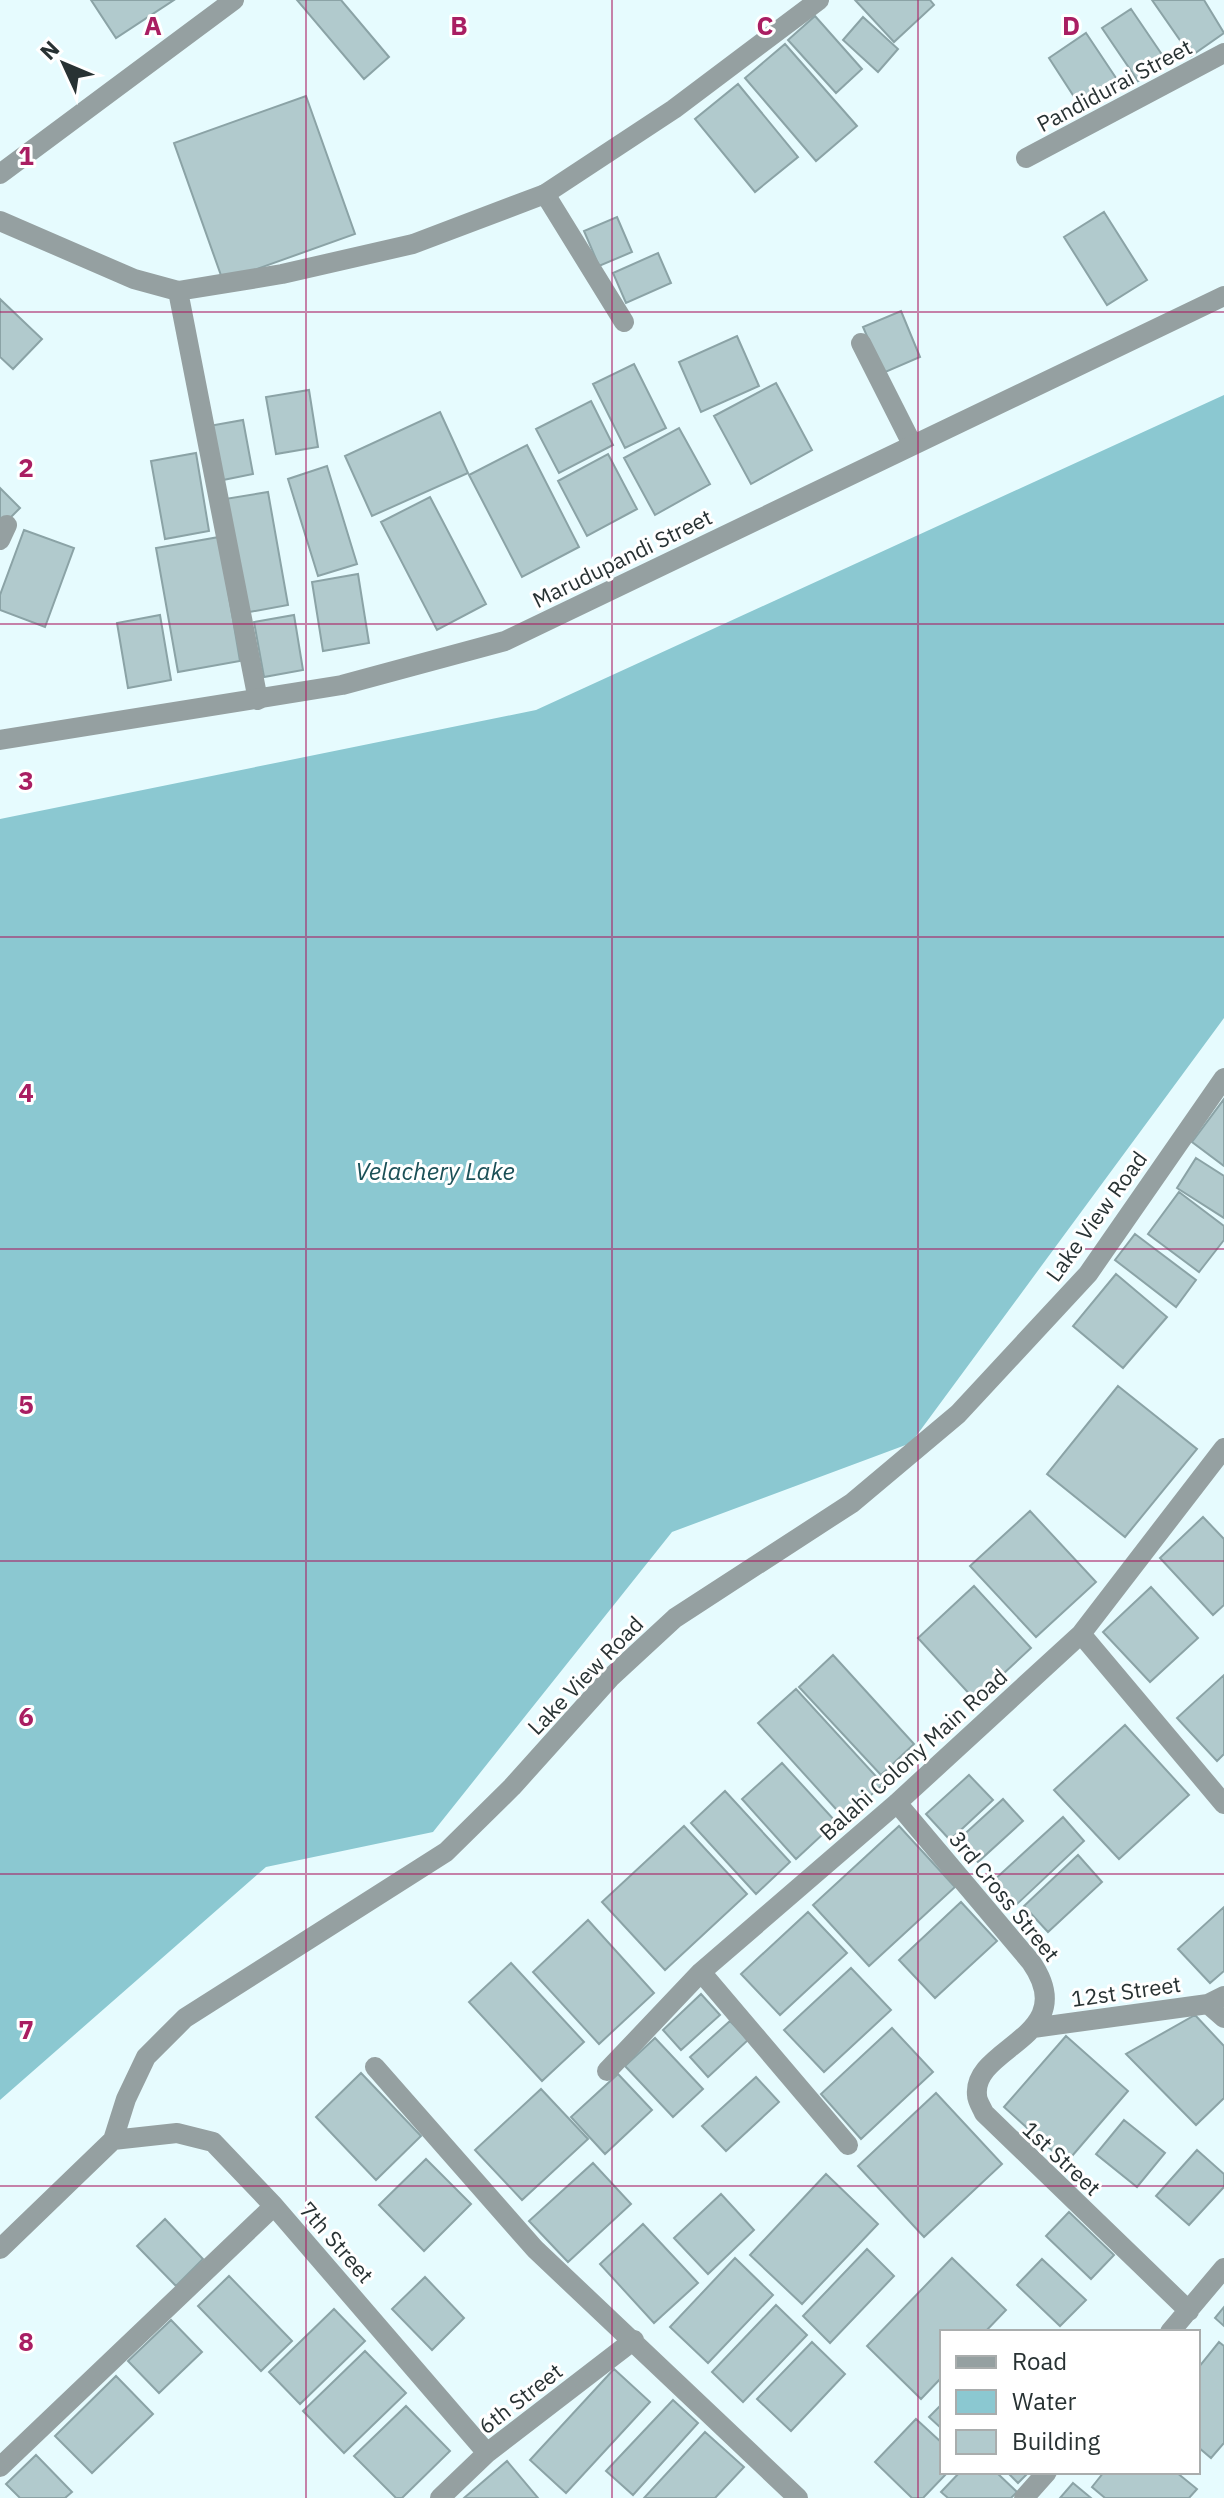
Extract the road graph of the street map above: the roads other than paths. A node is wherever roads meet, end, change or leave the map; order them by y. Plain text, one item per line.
1 (234, 0) edge
2 (819, 0) edge
3 (1224, 53) edge
4 (1026, 158) dead end
5 (0, 174) edge
6 (545, 194) junction
7 (3, 228) edge
8 (178, 291) junction
9 (1224, 296) edge
10 (624, 322) dead end
11 (861, 343) dead end
12 (912, 444) junction
13 (258, 700) junction
14 (0, 740) edge
15 (1224, 1078) edge
16 (1224, 1448) edge
17 (1081, 1634) junction
18 (897, 1803) junction
19 (1224, 1804) edge
20 (701, 1972) junction
21 (1216, 2000) edge
22 (1224, 2018) edge
23 (1033, 2028) junction
24 (375, 2067) dead end
25 (607, 2071) dead end
26 (113, 2140) junction
27 (848, 2145) dead end
28 (274, 2206) junction
29 (0, 2249) edge
30 (1224, 2268) edge
31 (1189, 2311) junction
32 (1172, 2330) edge
33 (634, 2340) junction
34 (487, 2453) junction
35 (0, 2467) edge
36 (1045, 2474) edge
37 (440, 2498) edge
38 (798, 2498) edge
39 (1024, 2498) edge

1 - 5 street
2 - 6 street
3 - 4 street, Pandidurai Street
6 - 8 street
6 - 10 street
7 - 8 street
8 - 13 street
9 - 12 street, Marudupandi Street
11 - 12 street
12 - 13 street, Marudupandi Street
13 - 14 street, Marudupandi Street
15 - 26 street, Lake View Road
16 - 17 street, Balahi Colony Main Road
17 - 18 street, Balahi Colony Main Road
17 - 19 street
18 - 20 street, Balahi Colony Main Road
18 - 23 street, 3rd Cross Street
20 - 25 street, Balahi Colony Main Road
20 - 27 street
21 - 22 street
21 - 23 street, 12st Street
23 - 31 street, 1st Street
24 - 33 street
26 - 28 street, 7th Street
26 - 29 street, Lake View Road
28 - 34 street, 7th Street
28 - 35 street
30 - 31 street
31 - 32 street
33 - 34 street, 6th Street
33 - 38 street
34 - 37 street, 6th Street
36 - 39 street

